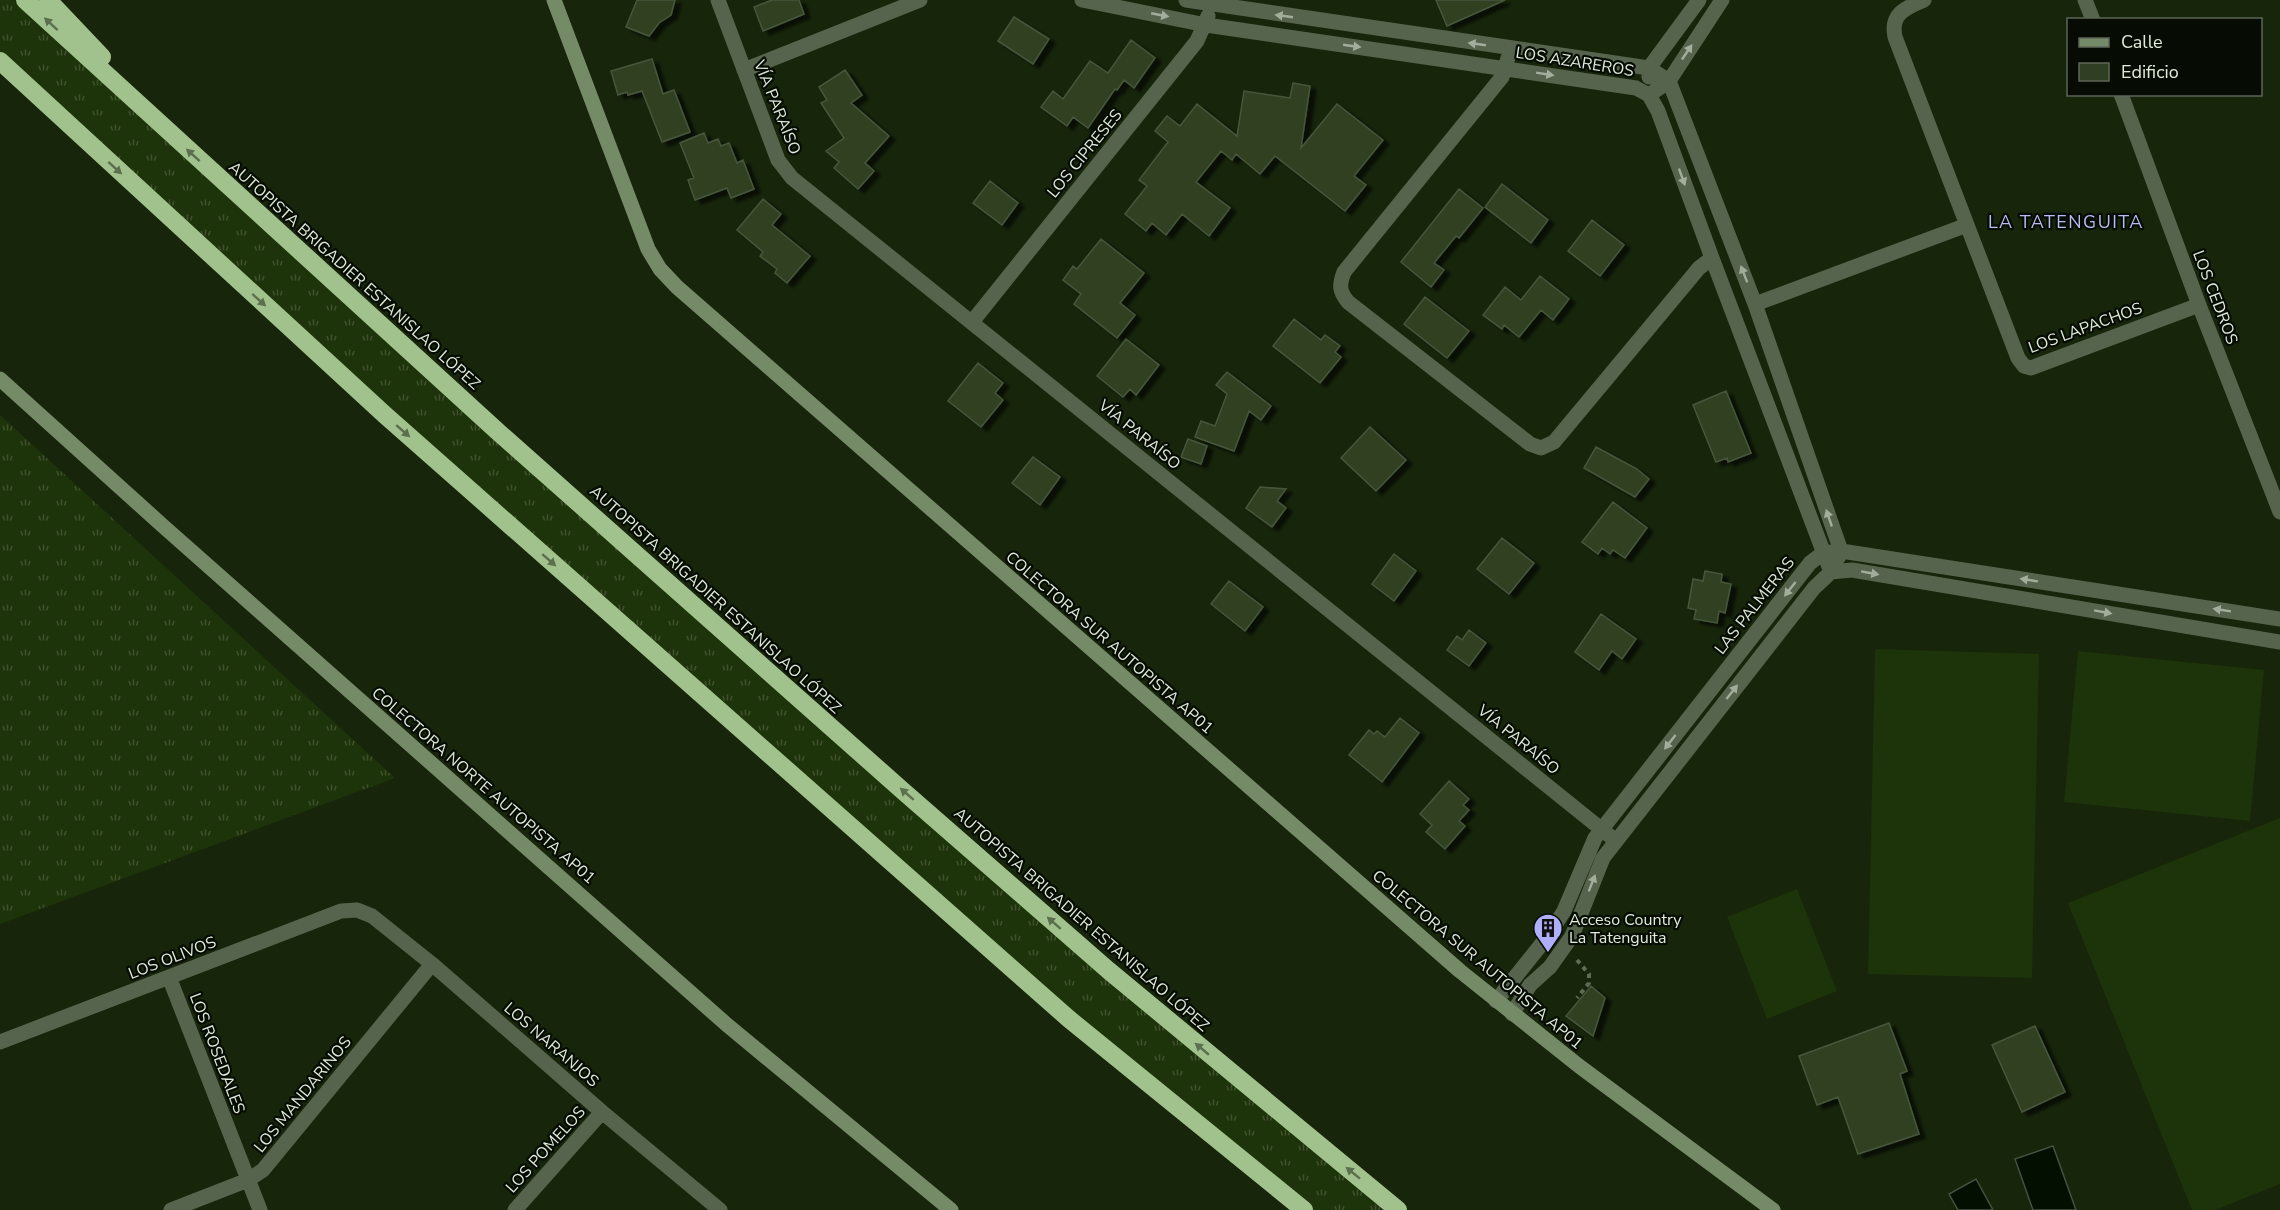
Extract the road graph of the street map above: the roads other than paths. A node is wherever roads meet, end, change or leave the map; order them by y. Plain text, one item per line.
1 (25, 0) edge
2 (48, 0) edge
3 (554, 0) edge
4 (718, 0) edge
5 (920, 0) edge
6 (1082, 0) edge
7 (1185, 0) edge
8 (1699, 0) edge
9 (1722, 0) edge
10 (1924, 0) edge
11 (2085, 0) edge
12 (1211, 2) edge
13 (2092, 18) edge
14 (1206, 25) junction
15 (1509, 49) junction
16 (0, 61) edge
17 (1506, 68) junction
18 (1649, 68) junction
19 (744, 70) junction
20 (0, 76) edge
21 (1669, 81) junction
22 (1649, 95) junction
23 (2122, 96) edge
24 (155, 121) junction
25 (72, 129) junction
26 (1967, 225) junction
27 (1712, 258) junction
28 (1755, 304) junction
29 (2199, 304) junction
30 (972, 322) junction
31 (1762, 326) junction
32 (1740, 333) junction
33 (0, 379) edge
34 (2280, 512) edge
35 (1841, 551) junction
36 (1823, 553) junction
37 (1831, 572) junction
38 (2280, 619) edge
39 (2280, 642) edge
40 (1602, 829) junction
41 (1616, 841) junction
42 (357, 910) joint
43 (432, 964) junction
44 (169, 977) junction
45 (1496, 1001) junction
46 (1512, 1014) junction
47 (0, 1042) edge
48 (602, 1112) junction
49 (249, 1180) junction
50 (945, 1208) edge
51 (171, 1210) edge
52 (260, 1210) edge
53 (515, 1210) edge
54 (720, 1210) edge
55 (1304, 1210) edge
56 (1398, 1210) edge
57 (1773, 1210) edge

24 -> 1 highway, AUTOPISTA BRIGADIER ESTANISLAO LÓPEZ
2 - 24 highway
3 - 45 main road, COLECTORA SUR AUTOPISTA AP01
4 - 19 street, VÍA PARAÍSO
5 - 19 street
6 -> 14 street, LOS AZAREROS
7 - 12 street, LOS AZAREROS
8 - 18 street
21 -> 9 street
10 - 26 street, LOS LAPACHOS
11 - 13 street
12 - 14 street, LOS CIPRESES
15 -> 12 street, LOS AZAREROS
14 -> 17 street, LOS AZAREROS
14 - 30 street, LOS CIPRESES
15 - 17 street
15 - 18 street, LOS AZAREROS
16 - 25 highway
17 -> 22 street, LOS AZAREROS
17 - 27 street
18 - 21 street, LOS AZAREROS
18 - 22 street
19 - 30 street, VÍA PARAÍSO
20 - 25 highway
21 - 22 street
28 -> 21 street
22 -> 27 street, LOS AZAREROS
23 - 29 street, LOS CEDROS
56 -> 24 highway, AUTOPISTA BRIGADIER ESTANISLAO LÓPEZ
25 -> 55 highway
26 - 28 street
26 - 29 street, LOS LAPACHOS
27 - 32 street, LOS AZAREROS
28 - 31 street
29 - 34 street, LOS CEDROS
30 - 40 street, VÍA PARAÍSO
31 - 32 street
35 -> 31 street
32 - 36 street, LOS AZAREROS
33 - 50 main road, COLECTORA NORTE AUTOPISTA AP01
35 - 36 street
35 - 37 street
38 -> 35 street
36 - 37 street, LOS AZAREROS
36 -> 40 street, LAS PALMERAS
37 -> 39 street
41 -> 37 street
40 - 41 street, VÍA PARAÍSO
40 - 45 street, LAS PALMERAS
46 -> 41 street
42 - 43 street, LOS NARANJOS
42 - 44 street, LOS OLIVOS
43 - 48 street, LOS NARANJOS
43 - 49 street, LOS MANDARINOS
44 - 47 street, LOS OLIVOS
44 - 49 street, LOS ROSEDALES
45 - 46 main road, COLECTORA SUR AUTOPISTA AP01
46 - 57 main road, COLECTORA SUR AUTOPISTA AP01
48 - 53 street, LOS POMELOS
48 - 54 street, LOS NARANJOS
49 - 51 street, LOS MANDARINOS
49 - 52 street, LOS ROSEDALES

